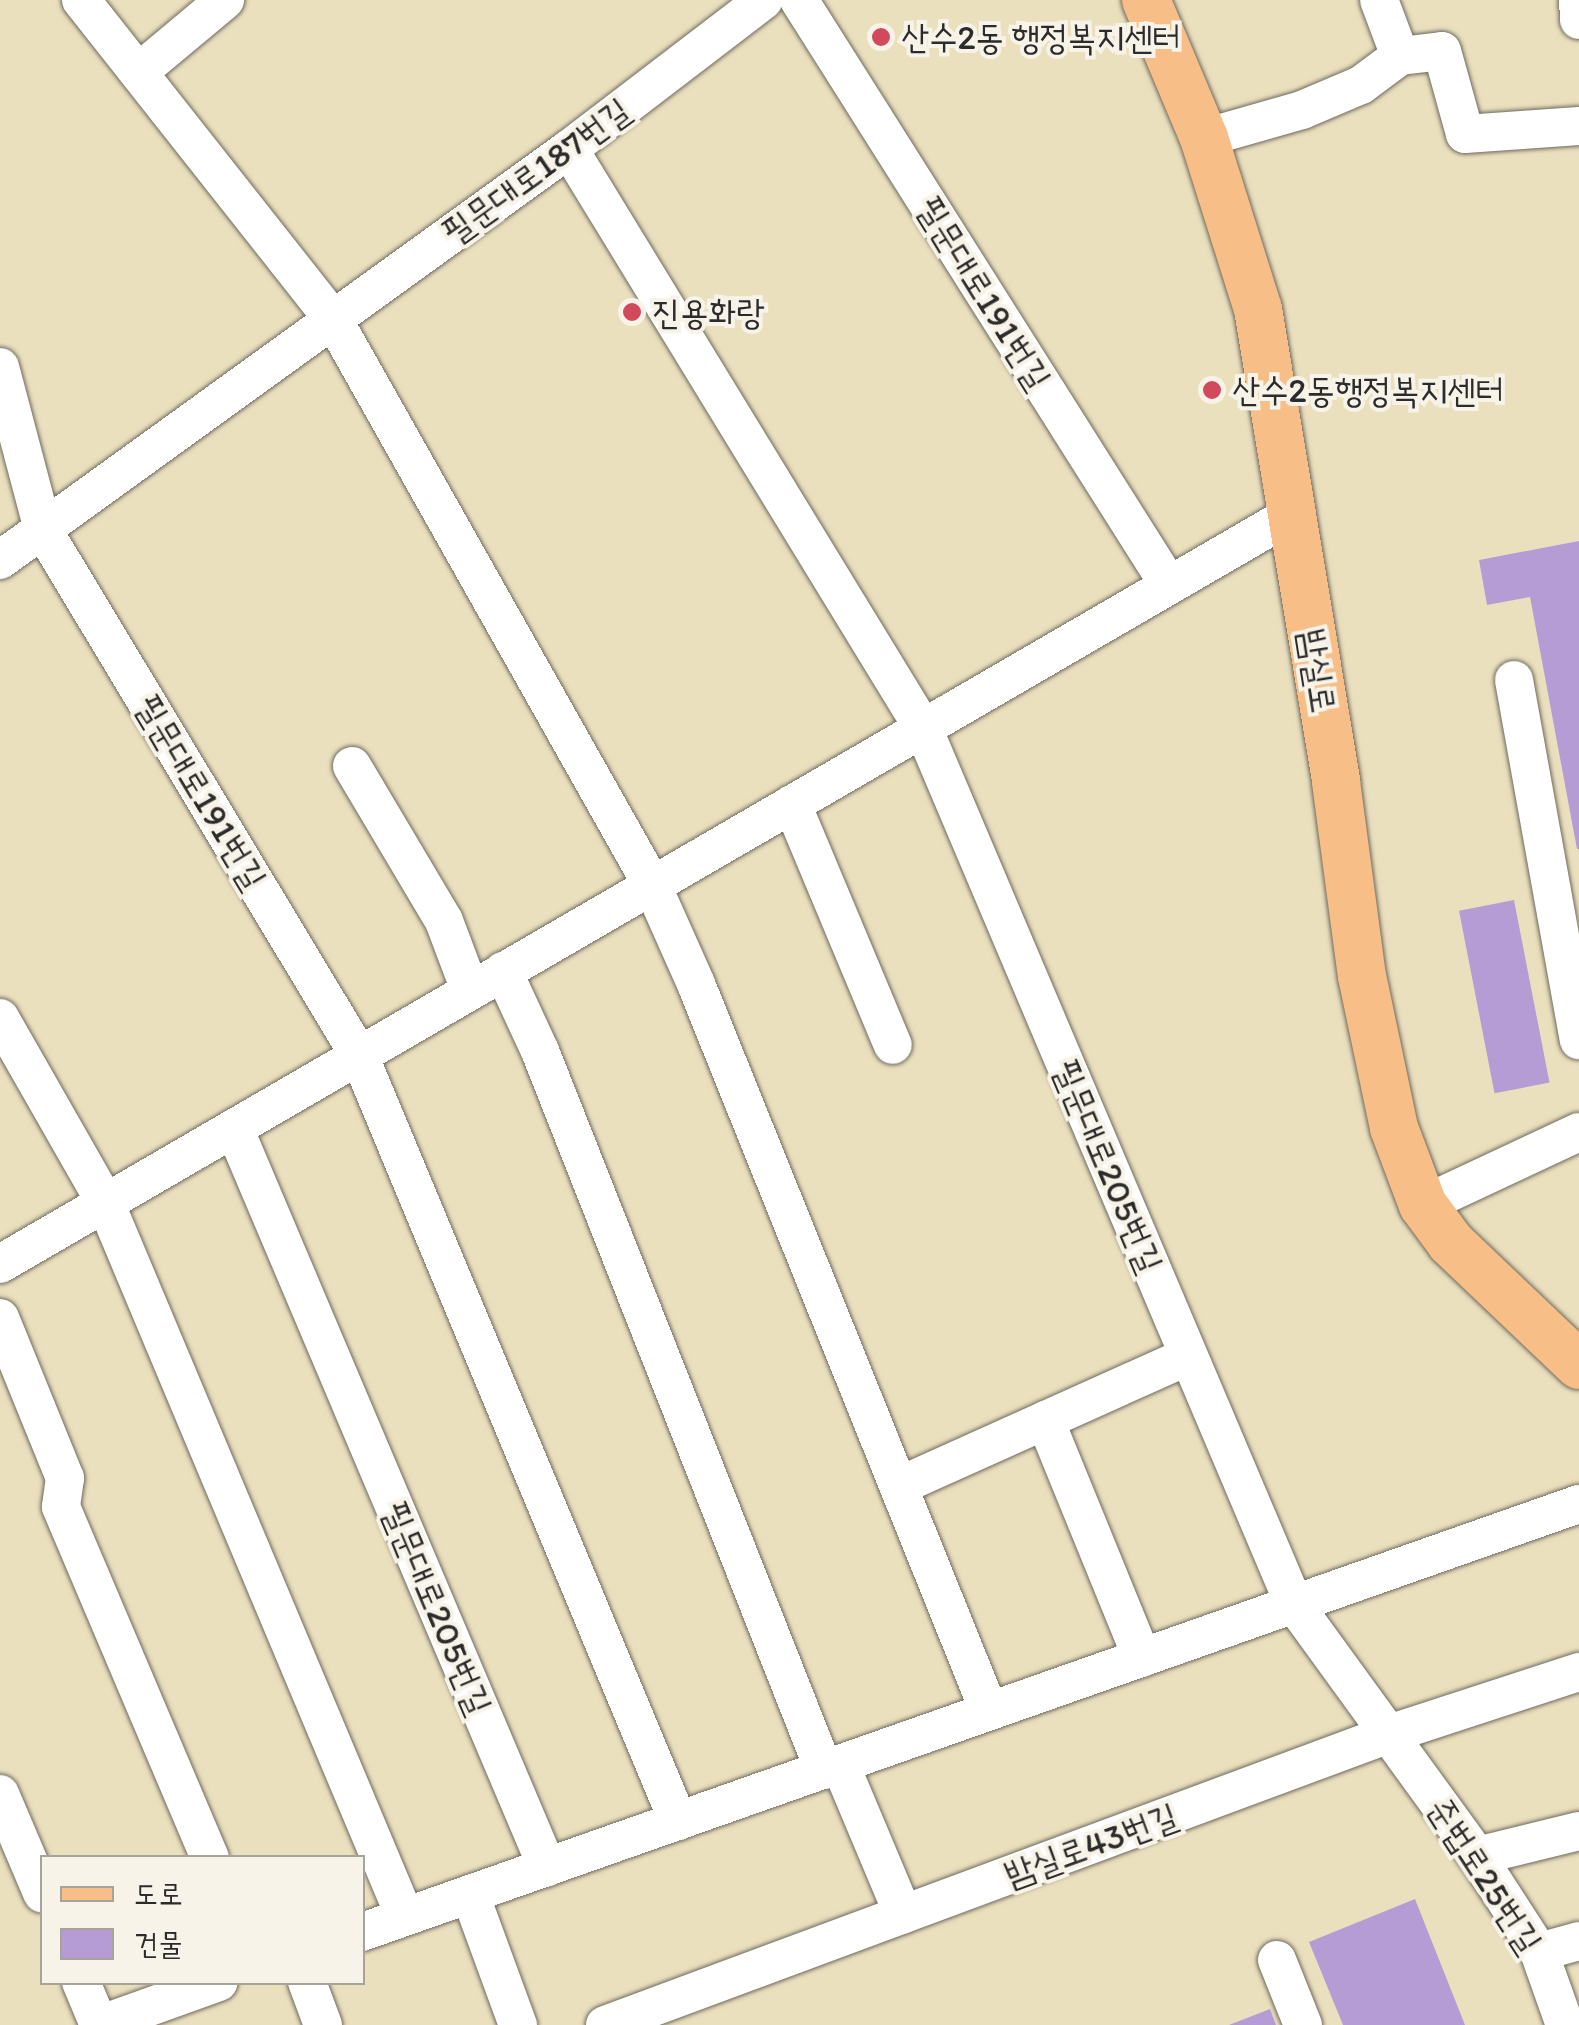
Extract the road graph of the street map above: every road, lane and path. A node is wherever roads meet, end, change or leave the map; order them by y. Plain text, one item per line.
1 (81, 0) edge
2 (225, 0) edge
3 (799, 0) edge
4 (1146, 0) edge
5 (1380, 0) edge
6 (1578, 0) edge
7 (741, 7) edge
8 (1579, 20) edge
9 (1400, 56) junction
10 (140, 71) junction
11 (1579, 126) edge
12 (1204, 138) junction
13 (568, 149) junction
14 (334, 319) junction
15 (0, 367) edge
16 (1292, 514) junction
17 (43, 530) junction
18 (0, 560) edge
19 (1169, 585) junction
20 (1514, 680) dead end
21 (923, 728) junction
22 (352, 766) dead end
23 (792, 804) junction
24 (652, 885) junction
25 (504, 971) junction
26 (470, 990) junction
27 (0, 1018) edge
28 (1579, 1040) edge
29 (893, 1045) dead end
30 (360, 1054) junction
31 (234, 1128) junction
32 (1579, 1132) edge
33 (105, 1202) junction
34 (1422, 1205) junction
35 (0, 1264) edge
36 (0, 1318) edge
37 (1575, 1353) edge
38 (1188, 1356) junction
39 (1045, 1420) junction
40 (899, 1486) junction
41 (1579, 1504) edge
42 (1294, 1604) junction
43 (1142, 1658) junction
44 (1579, 1672) edge
45 (990, 1711) junction
46 (1390, 1734) junction
47 (832, 1767) junction
48 (0, 1794) edge
49 (678, 1821) junction
50 (1579, 1831) edge
51 (209, 1855) edge
52 (1478, 1856) junction
53 (546, 1867) junction
54 (40, 1888) edge
55 (470, 1894) junction
56 (904, 1914) junction
57 (405, 1917) junction
58 (365, 1931) edge
59 (1579, 1941) edge
60 (1539, 1952) junction
61 (1276, 1960) dead end
62 (82, 1985) edge
63 (211, 1985) edge
64 (308, 1985) edge
65 (99, 2025) edge
66 (324, 2025) edge
67 (518, 2025) edge
68 (606, 2025) edge
69 (1302, 2025) edge
70 (1565, 2025) edge

1 - 10 street
2 - 10 street
3 - 19 street, 필문대로191번길
4 - 12 main road, 밤실로
5 - 9 street
6 - 8 street
7 - 13 street, 필문대로187번길
9 - 11 street
9 - 12 street
10 - 14 street
12 - 16 main road, 밤실로
13 - 14 street, 필문대로187번길
13 - 21 street
14 - 17 street, 필문대로187번길
14 - 24 street
15 - 17 street
16 - 19 street
16 - 34 main road, 밤실로
17 - 18 street, 필문대로187번길
17 - 30 street, 필문대로191번길
19 - 21 street
20 - 28 street
21 - 23 street
21 - 38 street, 필문대로205번길
22 - 26 street
23 - 24 street
23 - 29 street
24 - 25 street
24 - 40 street
25 - 26 street
25 - 47 street
26 - 30 street
27 - 33 street
30 - 31 street
30 - 49 street
31 - 33 street
31 - 53 street, 필문대로205번길
32 - 34 street
33 - 35 street
33 - 57 street
34 - 37 main road, 밤실로
36 - 51 street
38 - 39 street
38 - 42 street, 필문대로205번길
39 - 40 street
39 - 43 street
40 - 45 street
41 - 42 street
42 - 43 street
42 - 46 street, 준법로25번길
43 - 45 street
44 - 46 street, 밤실로43번길
45 - 47 street
46 - 52 street, 준법로25번길
46 - 56 street, 밤실로43번길
47 - 49 street
47 - 56 street
48 - 54 street
49 - 53 street
50 - 52 street
52 - 60 street, 준법로25번길
53 - 55 street
55 - 57 street
55 - 67 street
56 - 68 street, 밤실로43번길
57 - 58 street
59 - 60 street
60 - 70 street, 준법로25번길
61 - 69 street
62 - 65 street
63 - 65 street
64 - 66 street

